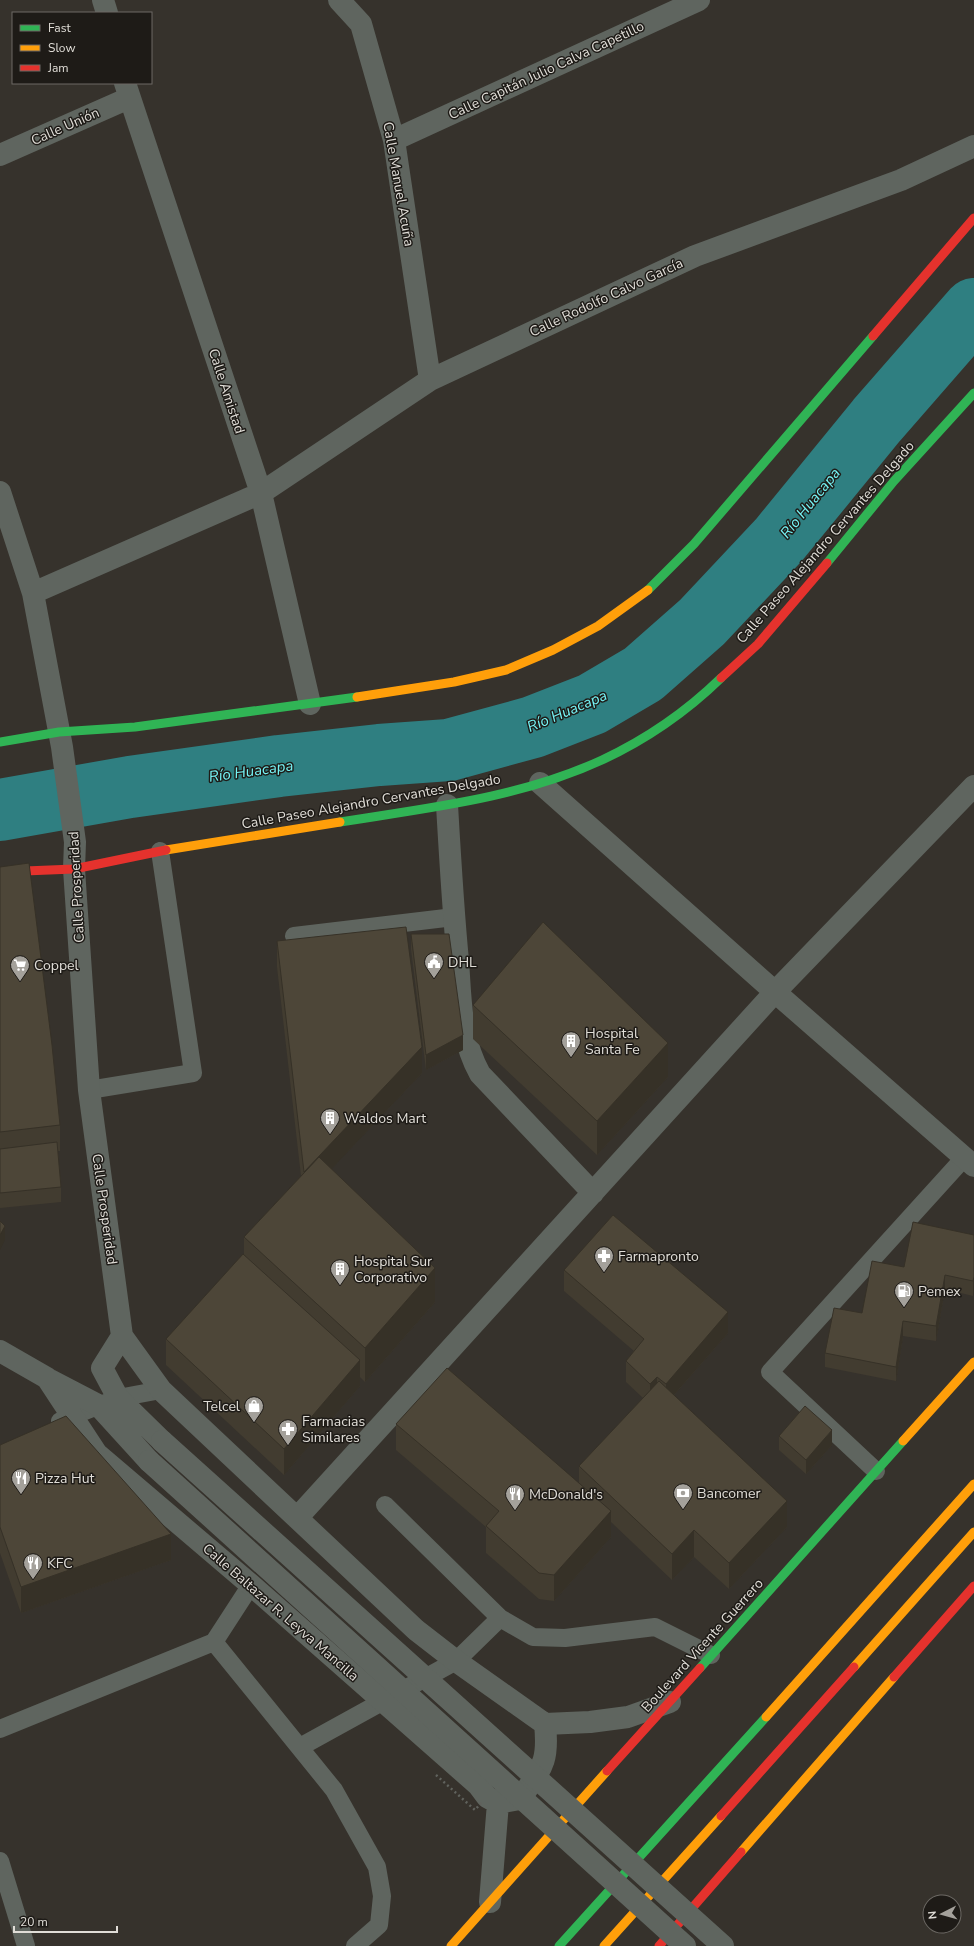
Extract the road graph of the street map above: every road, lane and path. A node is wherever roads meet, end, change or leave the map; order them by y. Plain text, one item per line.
1 (103, 0) edge
2 (339, 0) edge
3 (699, 0) edge
4 (107, 12) edge
5 (127, 90) edge
6 (394, 140) junction
7 (974, 146) edge
8 (0, 155) edge
9 (974, 218) edge
10 (430, 380) junction
11 (974, 393) edge
12 (0, 492) edge
13 (261, 493) junction
14 (32, 593) junction
15 (310, 704) junction
16 (60, 739) junction
17 (0, 742) edge
18 (540, 783) junction
19 (974, 786) edge
20 (447, 805) junction
21 (160, 851) junction
22 (74, 869) junction
23 (0, 872) edge
24 (454, 917) junction
25 (294, 936) dead end
26 (775, 992) junction
27 (89, 1090) junction
28 (969, 1162) edge
29 (593, 1193) junction
30 (122, 1336) junction
31 (0, 1351) edge
32 (974, 1362) edge
33 (47, 1378) junction
34 (161, 1390) junction
35 (108, 1402) junction
36 (72, 1416) junction
37 (43, 1428) edge
38 (876, 1471) junction
39 (974, 1484) edge
40 (385, 1505) dead end
41 (297, 1518) junction
42 (974, 1532) edge
43 (251, 1585) junction
44 (974, 1586) edge
45 (500, 1618) junction
46 (214, 1642) junction
47 (711, 1656) junction
48 (456, 1661) junction
49 (384, 1702) junction
50 (670, 1702) junction
51 (545, 1724) junction
52 (1, 1725) edge
53 (300, 1747) junction
54 (498, 1803) junction
55 (0, 1860) edge
56 (490, 1902) junction
57 (26, 1946) edge
58 (355, 1946) edge
59 (451, 1946) edge
60 (559, 1946) edge
61 (604, 1946) edge
62 (659, 1946) edge
63 (686, 1946) edge
64 (723, 1946) edge

1 - 4 street
2 - 6 street, Calle Manuel Acuña
3 - 6 street, Calle Capitán Julio Calva Capetillo
5 - 8 street, Calle Unión
5 - 13 street, Calle Amistad
6 - 10 street, Calle Manuel Acuña
7 - 10 street, Calle Rodolfo Calvo García
9 - 15 main road
10 - 13 street, Calle Rodolfo Calvo García
11 - 18 main road, Calle Paseo Alejandro Cervantes Delgado
12 - 14 street, Calle Prosperidad
13 - 14 street, Calle Rodolfo Calvo García
13 - 15 street, Calle Amistad
14 - 16 street, Calle Prosperidad
15 - 16 main road
16 - 17 main road
16 - 22 street, Calle Prosperidad
18 - 20 main road, Calle Paseo Alejandro Cervantes Delgado
18 - 26 street
19 - 26 street
20 - 21 main road, Calle Paseo Alejandro Cervantes Delgado
20 - 24 street
21 - 22 main road, Calle Paseo Alejandro Cervantes Delgado
21 - 27 lane
22 - 23 main road, Calle Paseo Alejandro Cervantes Delgado
22 - 27 street, Calle Prosperidad
24 - 25 lane
24 - 29 street
26 - 28 street
26 - 29 street
27 - 30 street, Calle Prosperidad
28 - 38 lane
29 - 41 street
30 - 34 street
30 - 35 street
31 - 33 street, Calle Baltazar R. Leyva Mancilla
32 - 38 main road, Boulevard Vicente Guerrero
33 - 35 street
33 - 36 street, Calle Baltazar R. Leyva Mancilla
34 - 35 lane
34 - 41 street
35 - 36 lane
35 - 63 street, bridge
35 - 64 street, bridge
36 - 37 lane
36 - 43 street, Calle Baltazar R. Leyva Mancilla
38 - 47 main road, Boulevard Vicente Guerrero
39 - 60 main road
40 - 45 lane
41 - 48 street
42 - 61 main road
43 - 46 lane
43 - 49 street, Calle Baltazar R. Leyva Mancilla
44 - 62 main road
45 - 47 lane
45 - 48 lane
46 - 52 lane
46 - 53 lane
47 - 50 main road, Boulevard Vicente Guerrero
48 - 49 lane
48 - 51 street
49 - 53 lane
49 - 54 street, Calle Baltazar R. Leyva Mancilla
50 - 51 street
50 - 56 main road, Boulevard Vicente Guerrero
51 - 54 street
53 - 58 lane
54 - 56 street
55 - 57 lane
56 - 59 main road, Boulevard Vicente Guerrero

